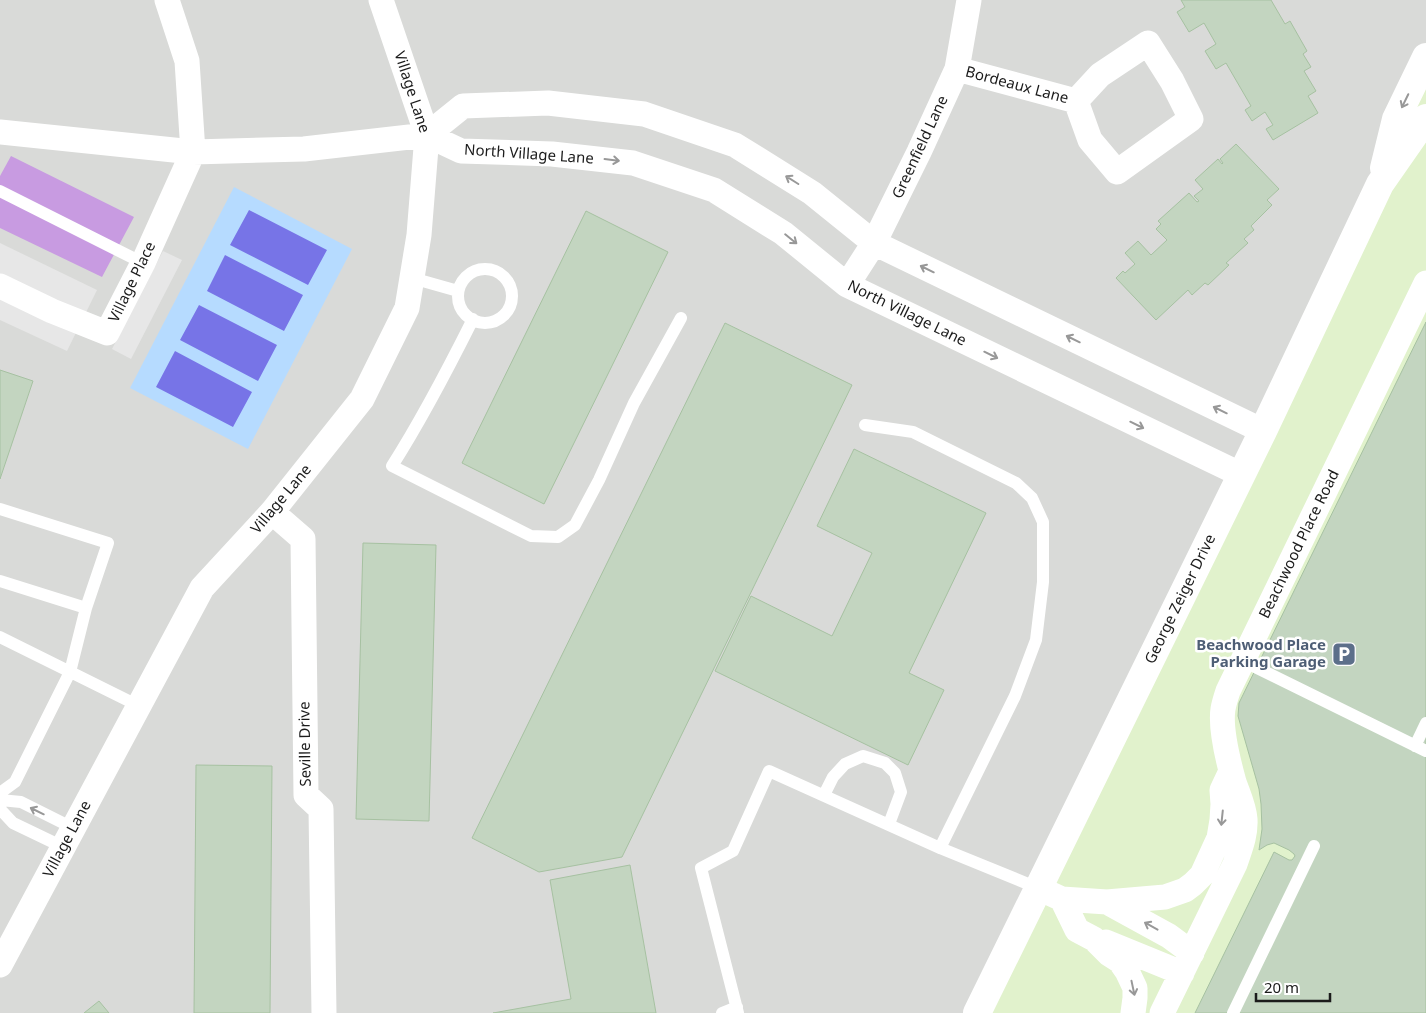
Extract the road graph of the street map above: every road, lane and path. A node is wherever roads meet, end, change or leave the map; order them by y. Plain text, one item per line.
1 (167, 0) edge
2 (381, 0) edge
3 (969, 0) edge
4 (1426, 57) edge
5 (957, 69) junction
6 (1076, 101) junction
7 (1426, 118) edge
8 (0, 132) edge
9 (427, 135) junction
10 (193, 152) junction
11 (1380, 184) junction
12 (0, 191) edge
13 (874, 243) junction
14 (143, 263) junction
15 (412, 278) junction
16 (847, 285) junction
17 (0, 286) edge
18 (1425, 290) edge
19 (458, 292) junction
20 (682, 318) dead end
21 (472, 319) junction
22 (865, 425) dead end
23 (1263, 431) junction
24 (1242, 475) junction
25 (0, 509) edge
26 (272, 512) junction
27 (0, 581) edge
28 (86, 608) junction
29 (0, 637) edge
30 (1243, 661) junction
31 (70, 672) junction
32 (139, 706) junction
33 (1426, 723) edge
34 (1420, 749) edge
35 (1231, 771) junction
36 (0, 793) edge
37 (824, 795) junction
38 (0, 800) edge
39 (0, 809) edge
40 (889, 824) junction
41 (68, 837) junction
42 (1314, 846) dead end
43 (940, 848) junction
44 (1050, 894) junction
45 (1142, 898) junction
46 (1107, 902) junction
47 (1085, 934) junction
48 (1187, 963) junction
49 (0, 965) edge
50 (738, 1010) edge
51 (324, 1013) edge
52 (722, 1013) edge
53 (977, 1013) edge
54 (1133, 1013) edge
55 (1162, 1013) edge
56 (1234, 1013) edge

1 - 10 street
2 - 9 street, Village Lane
3 - 5 street, Greenfield Lane
4 -> 11 street, George Zeiger Drive
5 - 6 street, Bordeaux Lane
5 - 13 street, Greenfield Lane
6 - 6 street, Bordeaux Lane
7 - 11 street, George Zeiger Drive
8 - 10 street
9 - 10 street
13 -> 9 street
9 - 15 street, Village Lane
9 -> 16 street, North Village Lane
10 - 14 street, Village Place
11 - 23 street, George Zeiger Drive
12 - 14 lane
13 - 16 street, Greenfield Lane
23 -> 13 street
14 - 17 street, Village Place
15 - 19 lane
15 - 26 street, Village Lane
16 -> 24 street, North Village Lane
18 - 30 street, Beachwood Place Road
19 - 21 lane
19 - 21 lane
20 - 21 lane
22 - 43 lane
23 - 24 street, George Zeiger Drive
24 - 44 street, George Zeiger Drive
25 - 28 lane
26 - 32 street, Village Lane
26 - 51 street, Seville Drive
27 - 28 lane
28 - 31 lane
29 - 31 lane
30 - 34 lane
30 - 35 street, Beachwood Place Road
31 - 32 lane
31 - 36 lane
32 - 41 street, Village Lane
33 - 34 lane
35 -> 45 street
35 - 48 street, Beachwood Place Road
37 - 40 lane
37 - 40 lane
37 - 50 lane
41 -> 38 lane
39 - 41 lane
40 - 43 lane
41 - 49 street, Village Lane
42 - 56 lane
43 - 44 lane
44 - 46 street
44 - 47 street
44 - 53 street, George Zeiger Drive
45 - 46 street
45 - 48 street
48 -> 46 street
47 - 48 street
47 -> 54 street
48 - 55 street, Beachwood Place Road
50 - 52 lane

